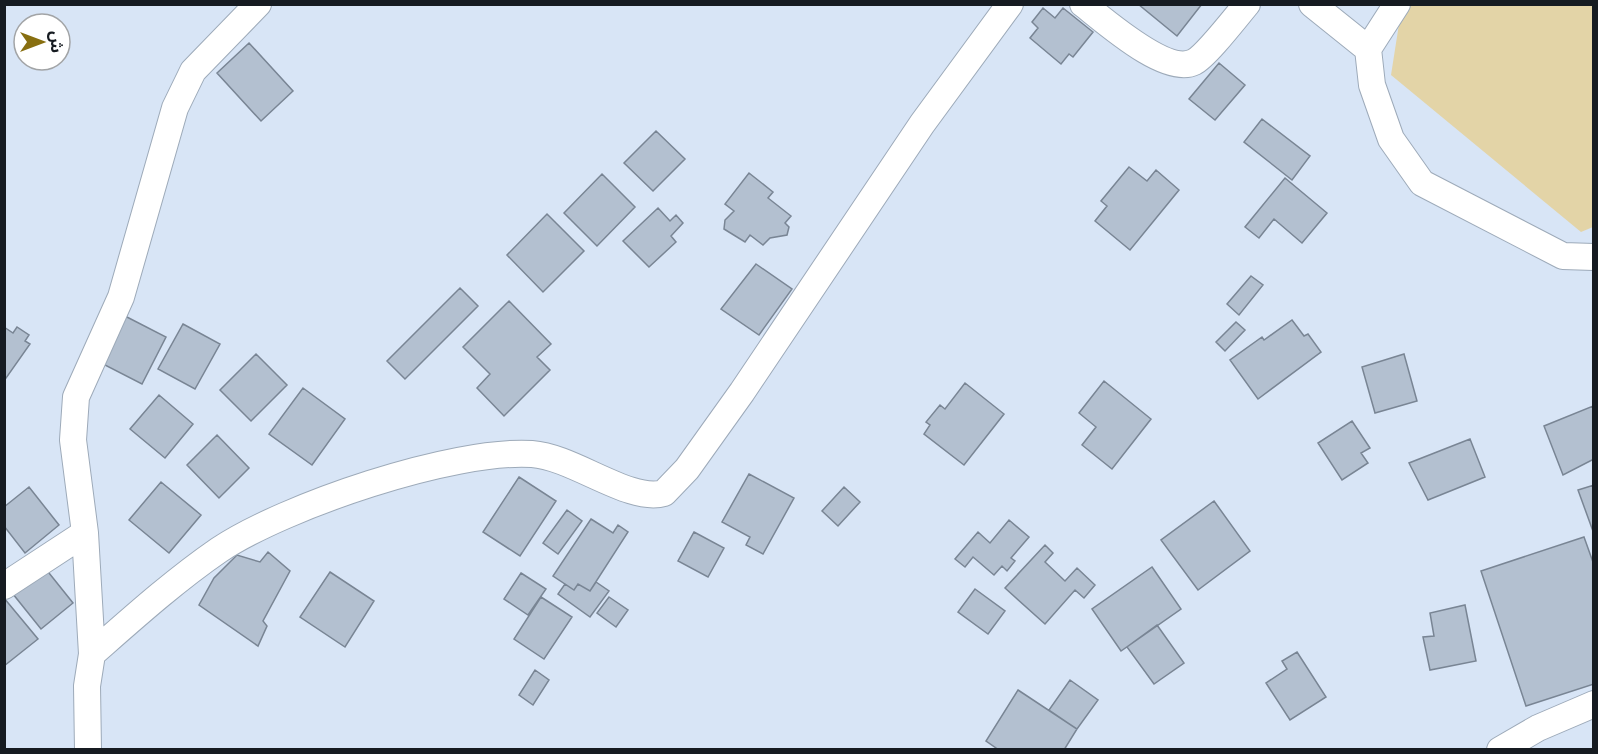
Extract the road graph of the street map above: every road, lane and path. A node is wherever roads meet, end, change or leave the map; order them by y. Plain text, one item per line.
1 (258, 4) edge
2 (1010, 4) edge
3 (1083, 4) edge
4 (1247, 4) edge
5 (1312, 4) edge
6 (1397, 4) edge
7 (1368, 49) junction
8 (1593, 257) edge
9 (85, 533) junction
10 (4, 586) edge
11 (92, 654) junction
12 (1593, 704) edge
13 (88, 750) edge
14 (1500, 750) edge

1 - 9 street
2 - 11 street
3 - 4 street
5 - 7 street
6 - 7 street
7 - 8 street
9 - 10 street
9 - 11 street
11 - 13 street
12 - 14 street

